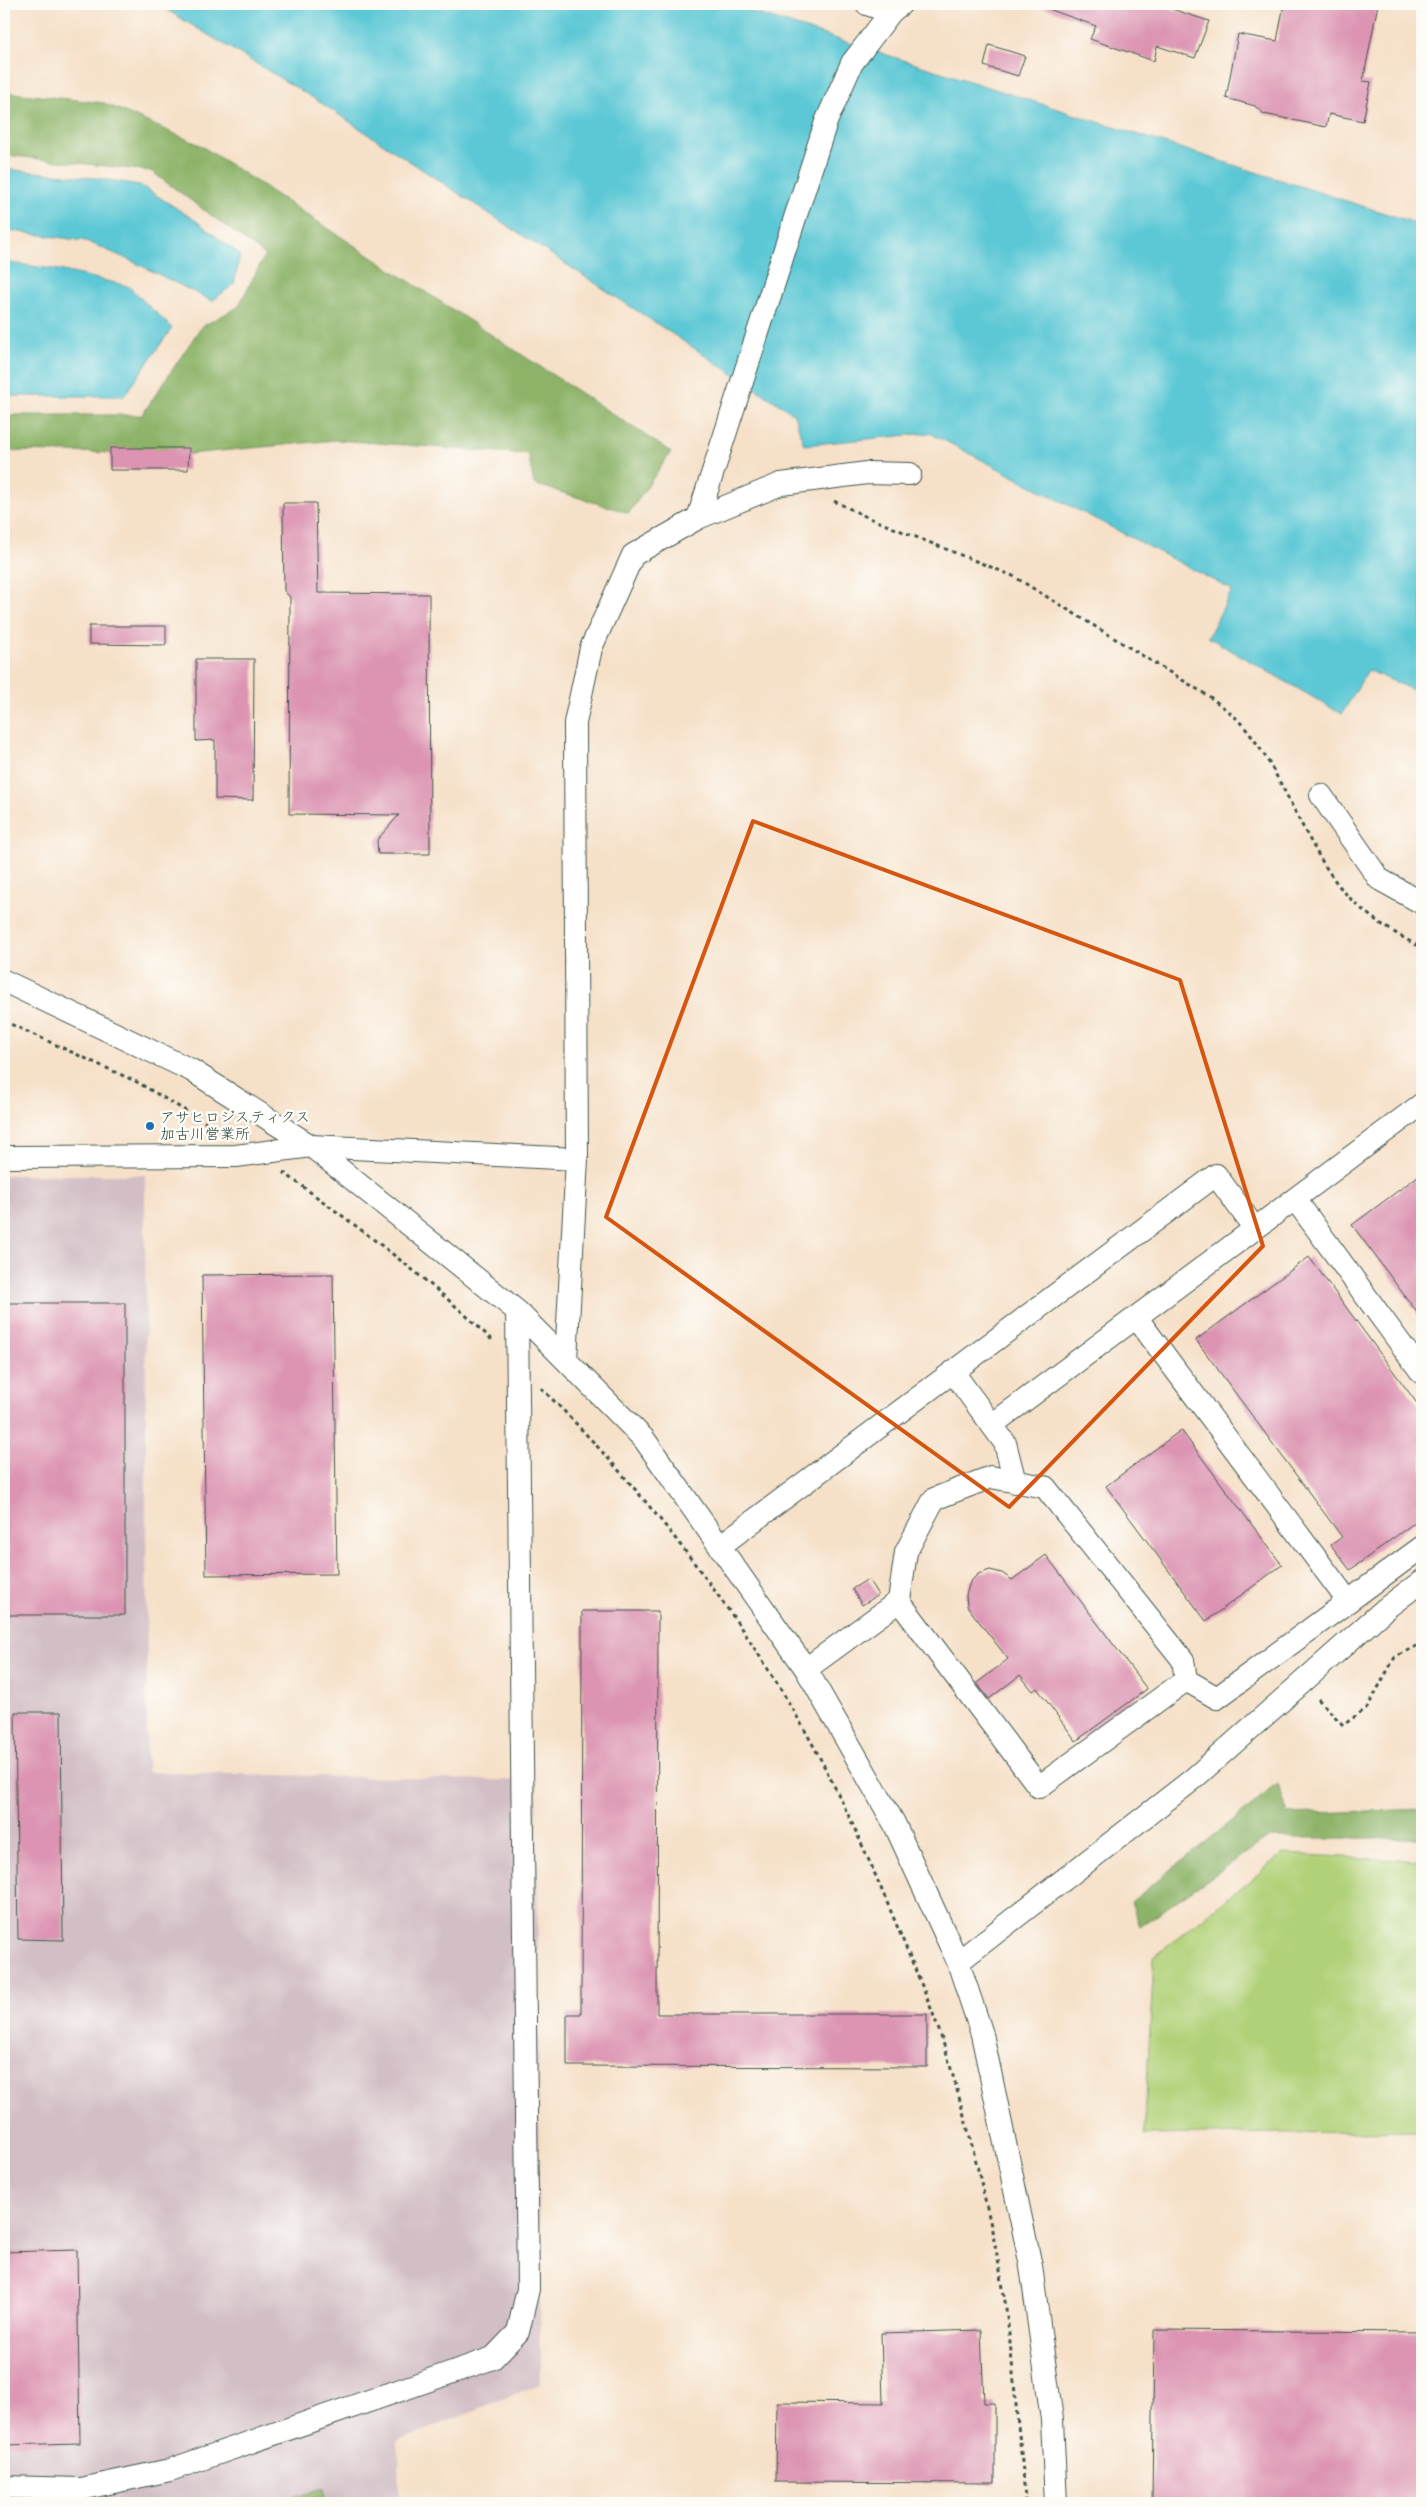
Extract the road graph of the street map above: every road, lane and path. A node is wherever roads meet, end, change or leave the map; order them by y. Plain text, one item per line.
1 (867, 4) edge
2 (896, 8) edge
3 (910, 474) dead end
4 (829, 499) dead end
5 (698, 518) junction
6 (1321, 795) dead end
7 (1422, 903) edge
8 (1422, 948) edge
9 (4, 981) edge
10 (4, 1021) edge
11 (1422, 1104) edge
12 (311, 1146) junction
13 (255, 1153) junction
14 (4, 1157) edge
15 (576, 1159) junction
16 (1295, 1199) junction
17 (1256, 1229) junction
18 (517, 1311) junction
19 (1136, 1317) junction
20 (566, 1360) junction
21 (518, 1365) junction
22 (953, 1372) junction
23 (1422, 1373) edge
24 (993, 1424) junction
25 (1015, 1482) junction
26 (720, 1546) junction
27 (1422, 1547) edge
28 (1422, 1581) edge
29 (899, 1601) junction
30 (1348, 1601) junction
31 (1422, 1643) edge
32 (806, 1670) junction
33 (1186, 1680) junction
34 (1301, 1682) junction
35 (958, 1962) junction
36 (4, 2487) edge
37 (1025, 2503) edge
38 (1056, 2503) edge

1 - 2 street
2 - 5 street
3 - 5 street
4 - 8 path
5 - 15 street
6 - 7 street
9 - 12 street
10 - 13 path
11 - 16 street
12 - 13 street
12 - 15 street
12 - 18 street
13 - 14 street
13 - 21 path
15 - 20 street
16 - 17 street
16 - 23 street
17 - 19 street
17 - 22 street
18 - 20 street
18 - 21 street
19 - 24 street
19 - 30 street
20 - 26 street
21 - 36 street
21 - 37 path
22 - 24 street
22 - 26 street
24 - 25 street
25 - 29 street
25 - 33 street
26 - 32 street
27 - 30 street
28 - 34 street
29 - 32 street
29 - 33 street
30 - 33 street
31 - 34 path
32 - 35 street
34 - 35 street
35 - 38 street

